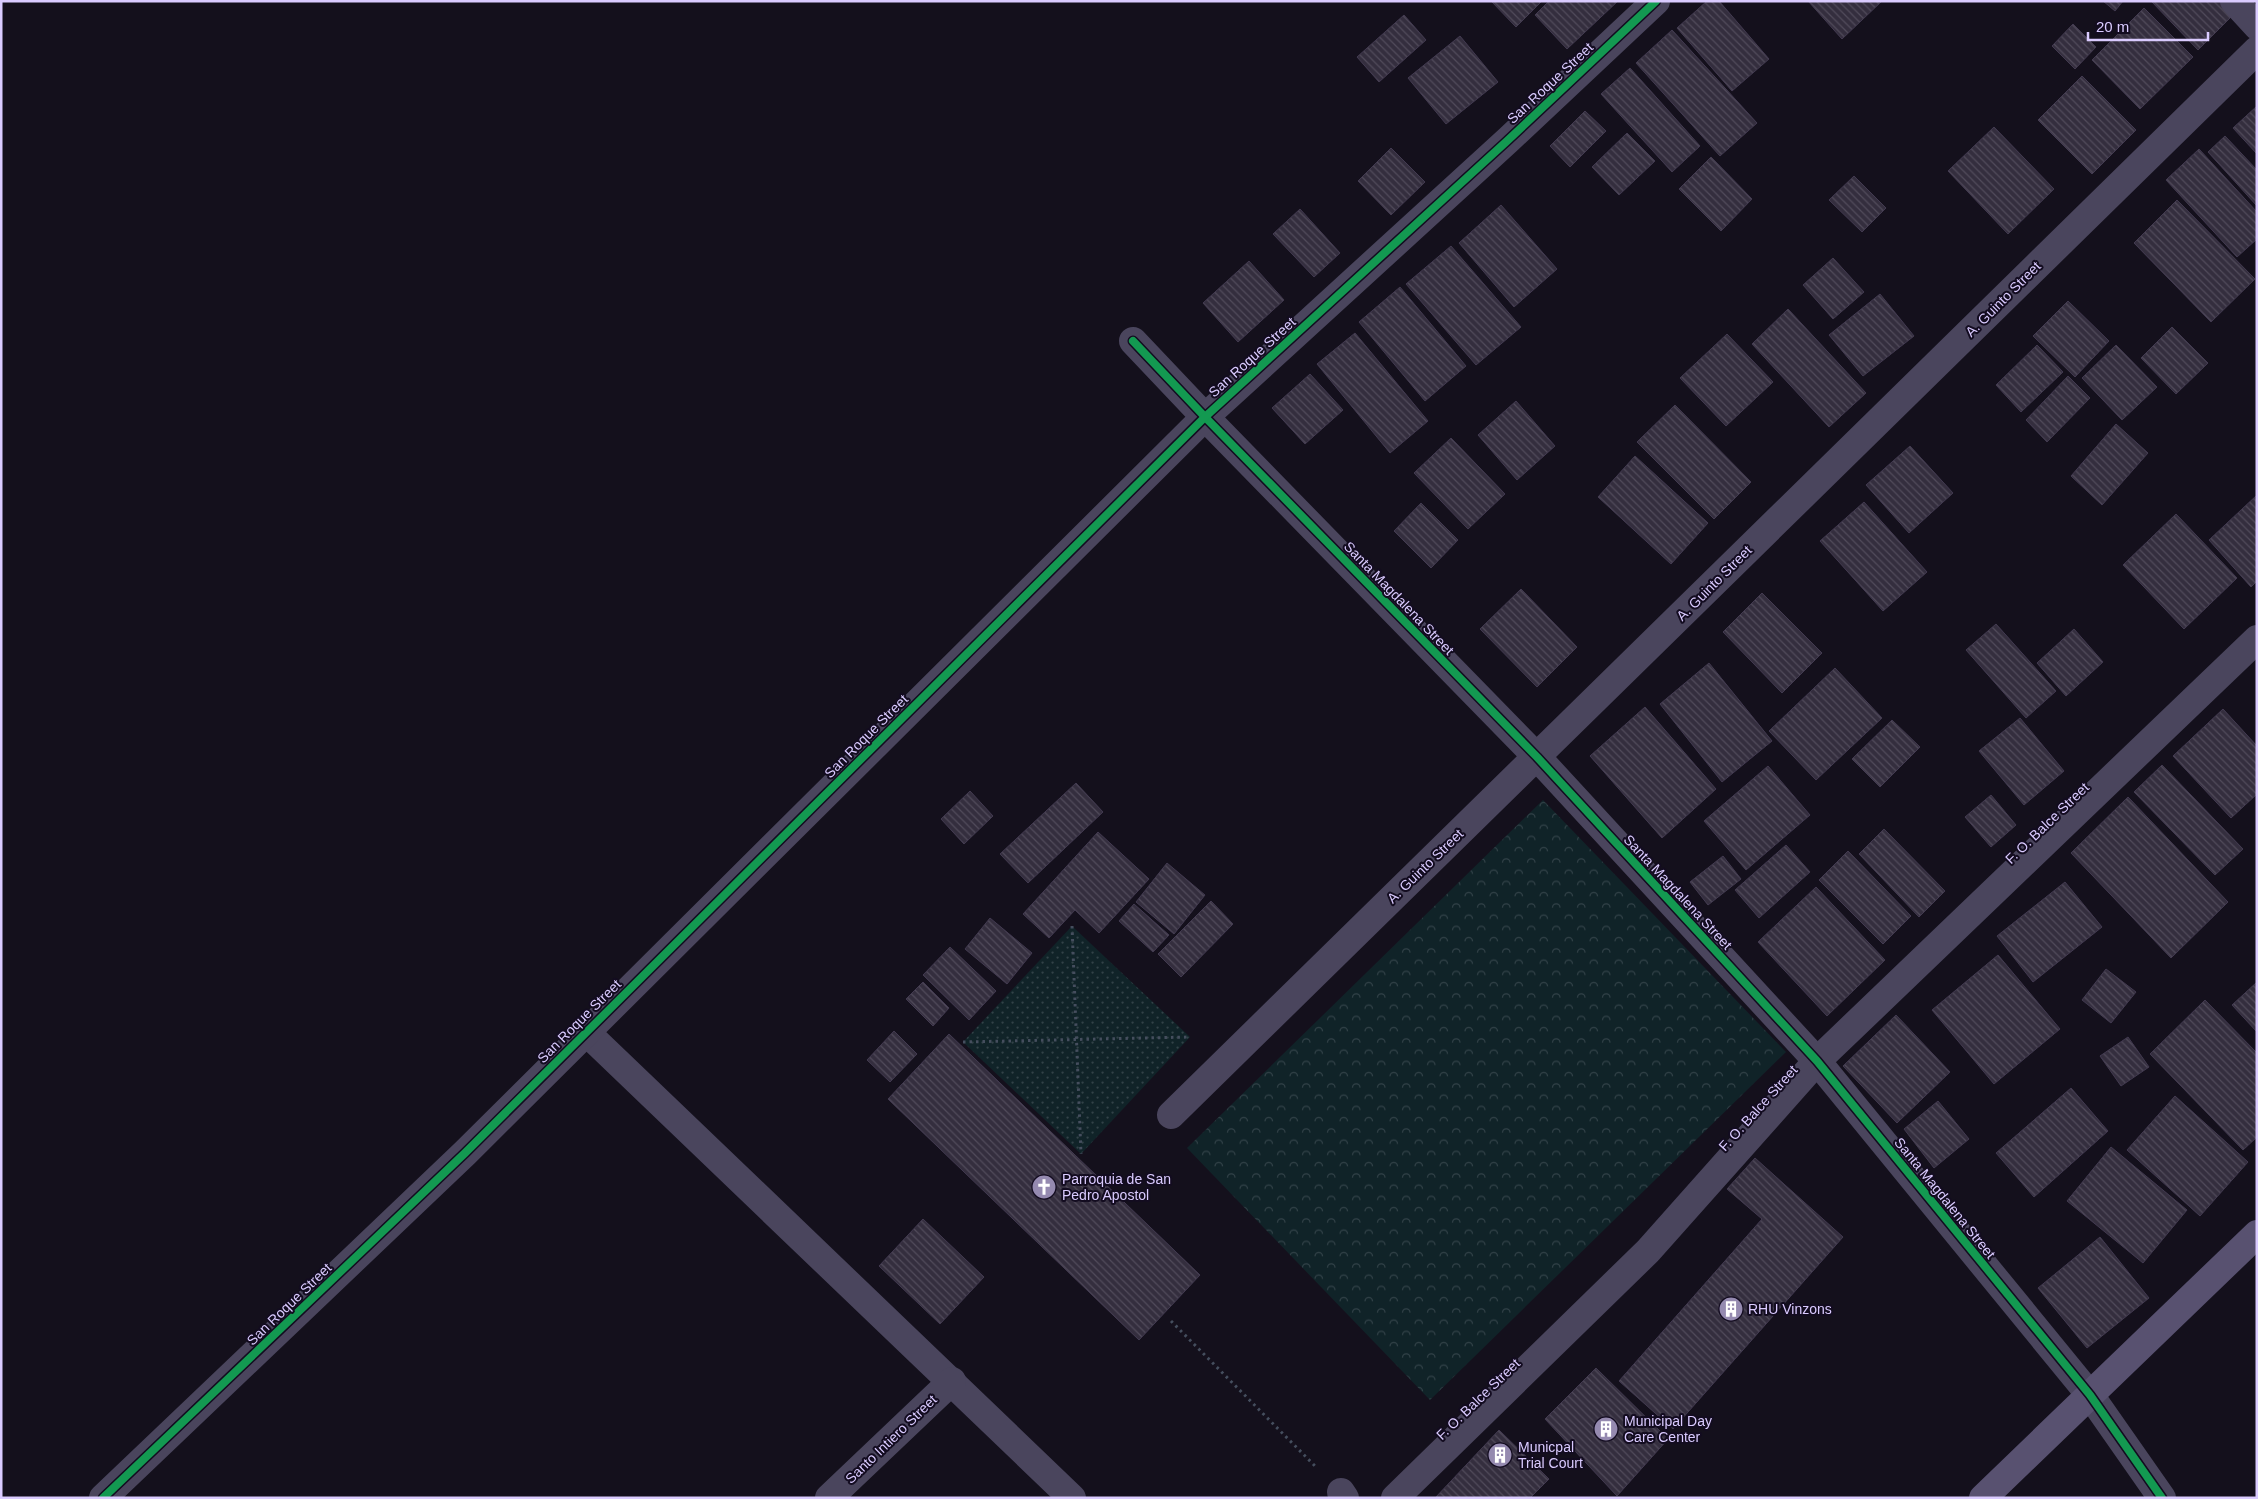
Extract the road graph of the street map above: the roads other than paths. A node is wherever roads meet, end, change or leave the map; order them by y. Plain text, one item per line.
1 (1656, 1) edge
2 (2234, 1) edge
3 (2257, 26) edge
4 (2257, 50) edge
5 (1133, 341) dead end
6 (1205, 417) junction
7 (2257, 639) edge
8 (1537, 758) junction
9 (586, 1032) junction
10 (1817, 1061) junction
11 (1171, 1115) dead end
12 (2257, 1234) edge
13 (952, 1381) junction
14 (2090, 1395) junction
15 (103, 1498) edge
16 (829, 1498) edge
17 (1072, 1498) edge
18 (1395, 1498) edge
19 (1983, 1498) edge
20 (2162, 1498) edge

1 - 6 street, San Roque Street
2 - 3 street
4 - 8 street, A. Guinto Street
5 - 6 street, Santa Magdalena Street
6 - 8 street, Santa Magdalena Street
6 - 9 street, San Roque Street
7 - 10 street, F. O. Balce Street
8 - 10 street, Santa Magdalena Street
8 - 11 street, A. Guinto Street
9 - 13 street
9 - 15 street, San Roque Street
10 - 14 street, Santa Magdalena Street
10 - 18 street, F. O. Balce Street
12 - 14 main road
13 - 16 street, Santo Intiero Street
13 - 17 street
14 - 19 main road
14 - 20 street, Santa Magdalena Street

